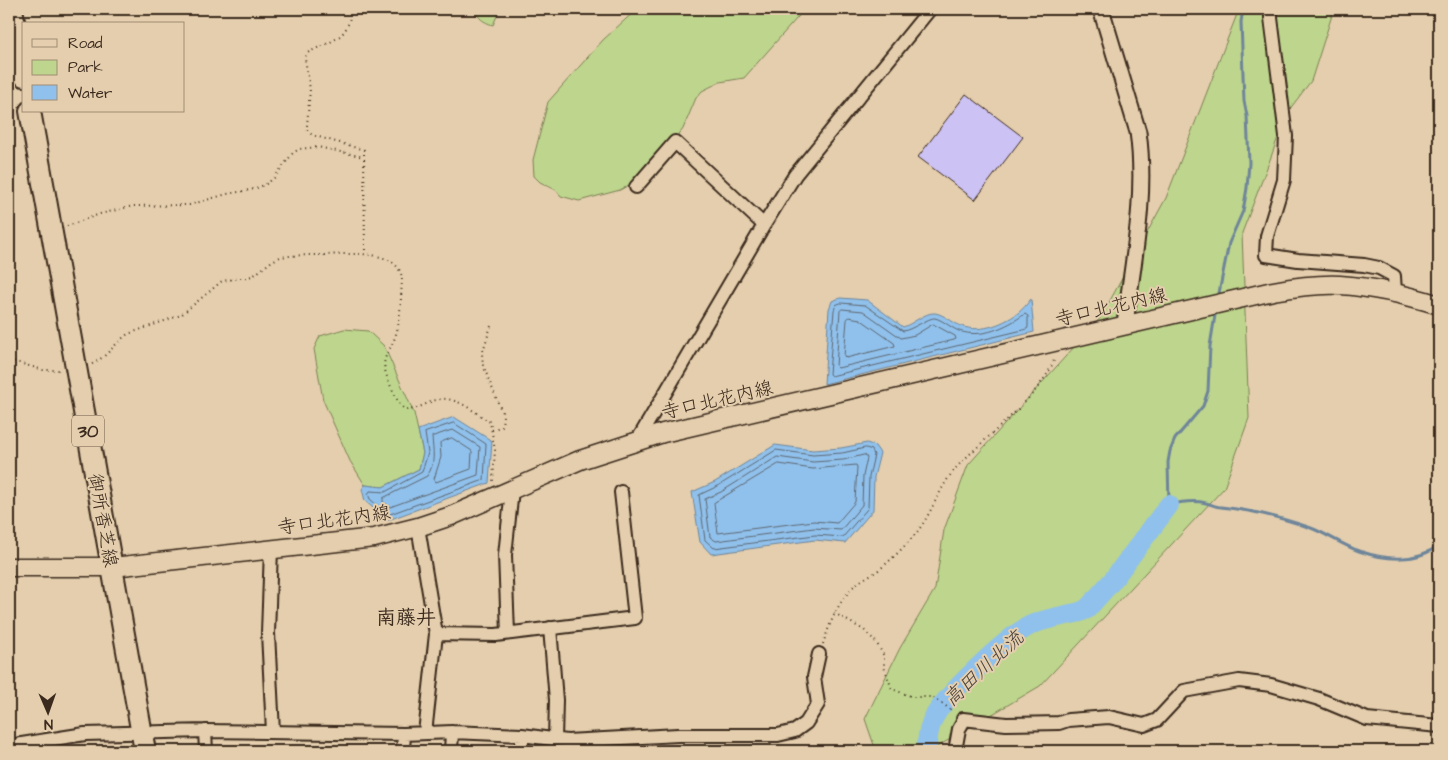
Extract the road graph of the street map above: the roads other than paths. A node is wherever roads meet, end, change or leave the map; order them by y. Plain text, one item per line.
1 (12, 9) edge
2 (930, 9) edge
3 (1101, 9) edge
4 (1271, 9) edge
5 (22, 65) edge
6 (30, 112) edge
7 (636, 186) dead end
8 (764, 225) junction
9 (1395, 292) junction
10 (1439, 305) edge
11 (1125, 324) junction
12 (637, 441) junction
13 (512, 490) junction
14 (621, 492) dead end
15 (418, 527) junction
16 (271, 549) junction
17 (9, 567) edge
18 (113, 567) junction
19 (550, 628) junction
20 (508, 633) junction
21 (436, 634) junction
22 (819, 654) road end
23 (1439, 726) edge
24 (205, 731) junction
25 (273, 732) junction
26 (452, 732) junction
27 (425, 733) junction
28 (404, 734) junction
29 (522, 735) junction
30 (144, 742) edge
31 (563, 744) edge
32 (9, 746) edge
33 (206, 751) edge
34 (403, 751) edge
35 (451, 751) edge
36 (522, 751) edge
37 (954, 751) edge

1 - 5 main road
2 - 8 street
3 - 11 street
4 - 9 street
6 - 18 main road, 御所香芝線 / 30
7 - 8 street
8 - 12 street
9 - 10 main road, 寺口北花内線
9 - 11 main road, 寺口北花内線
11 - 12 main road, 寺口北花内線
12 - 13 main road, 寺口北花内線
13 - 15 main road, 寺口北花内線
13 - 20 street
14 - 19 street
15 - 16 main road, 寺口北花内線
15 - 21 street
16 - 18 main road, 寺口北花内線
16 - 25 street
17 - 18 main road, 寺口北花内線
18 - 30 main road, 御所香芝線 / 30
19 - 20 street
19 - 31 street
20 - 21 street
21 - 27 street
22 - 31 street
23 - 37 street
24 - 25 street
24 - 30 street
24 - 33 street
25 - 28 street
26 - 27 street
26 - 29 street
26 - 35 street
27 - 28 street
28 - 34 street
29 - 31 street
29 - 36 street
30 - 32 street

